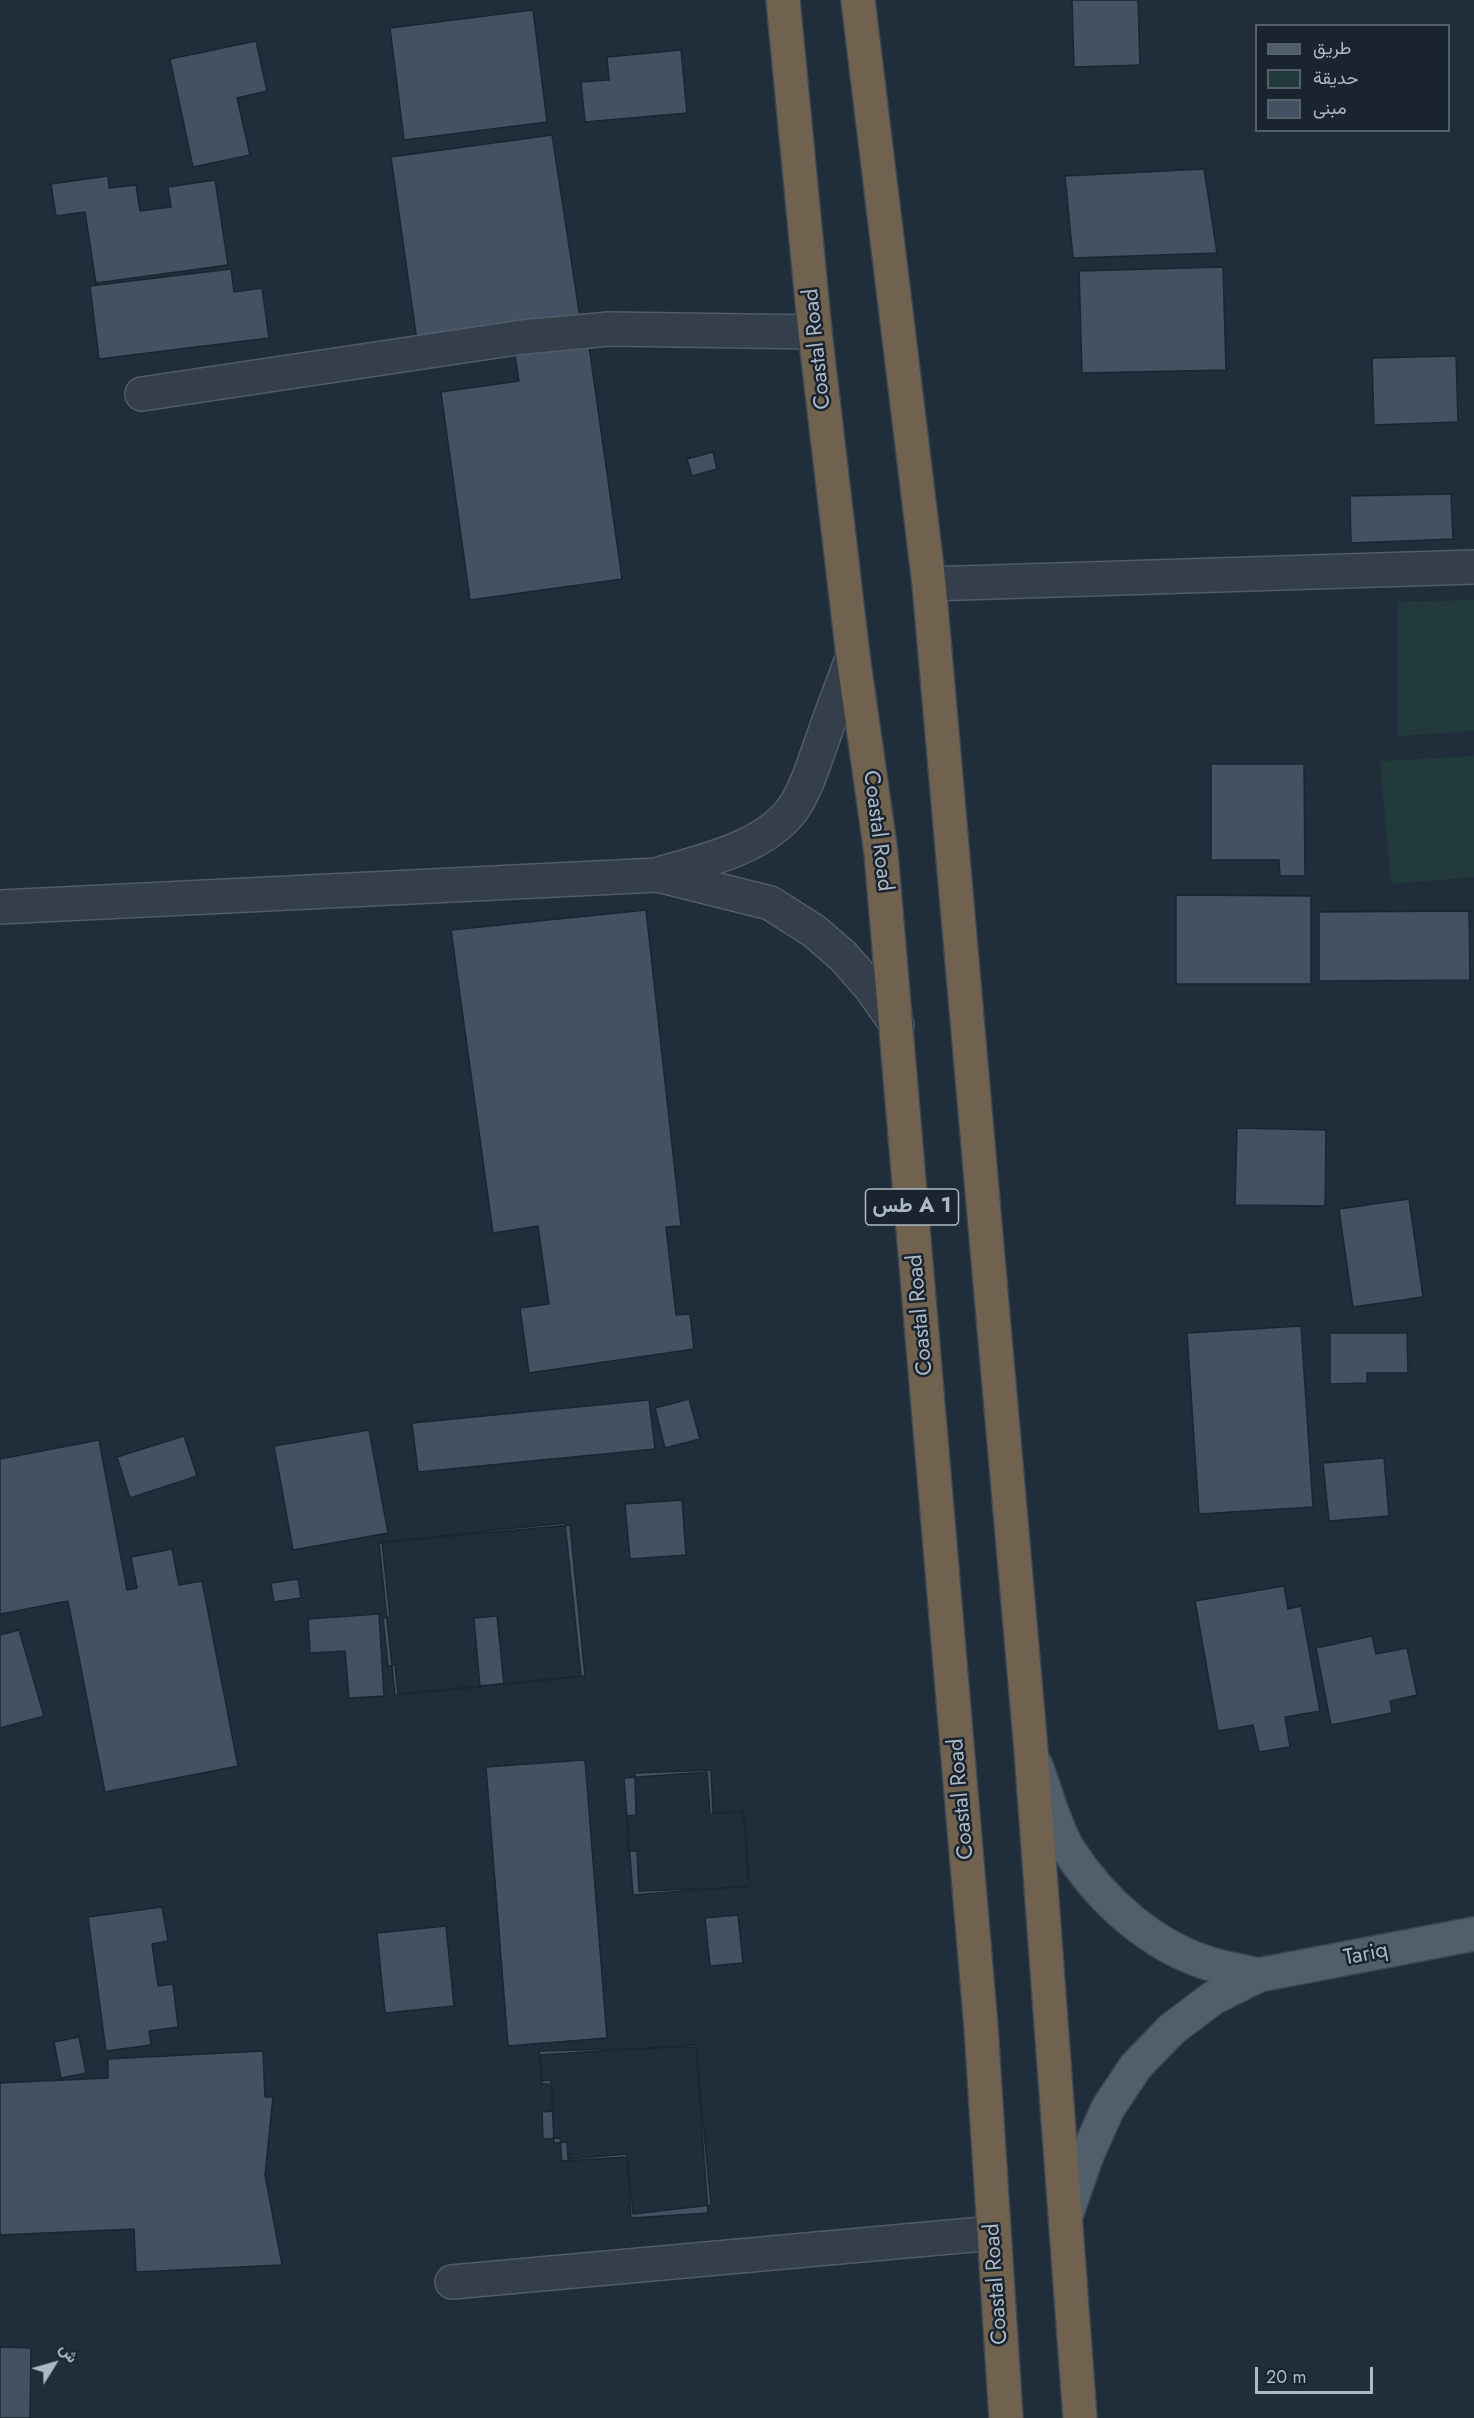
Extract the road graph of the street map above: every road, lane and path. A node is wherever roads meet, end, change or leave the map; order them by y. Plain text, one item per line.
1 (783, 0) edge
2 (858, 0) edge
3 (815, 332) junction
4 (142, 394) dead end
5 (1474, 567) edge
6 (929, 584) junction
7 (853, 656) junction
8 (658, 874) junction
9 (0, 907) edge
10 (897, 1025) junction
11 (1031, 1750) junction
12 (1474, 1934) edge
13 (1258, 1976) junction
14 (1066, 2215) junction
15 (994, 2233) junction
16 (452, 2282) dead end
17 (1006, 2418) edge
18 (1080, 2418) edge

1 - 3 highway, Coastal Road / طس A 1
2 - 6 highway, طس A 1
3 - 4 street
3 - 7 highway, Coastal Road / طس A 1
5 - 6 street
6 - 11 highway, طس A 1
7 - 8 street
7 - 10 highway, Coastal Road / طس A 1
8 - 9 street
8 - 10 street
10 - 15 highway, Coastal Road / طس A 1
11 - 13 main road
11 - 14 highway, طس A 1
12 - 13 main road, Tariq
13 - 14 main road
14 - 18 highway, طس A 1
15 - 16 street
15 - 17 highway, Coastal Road / طس A 1

